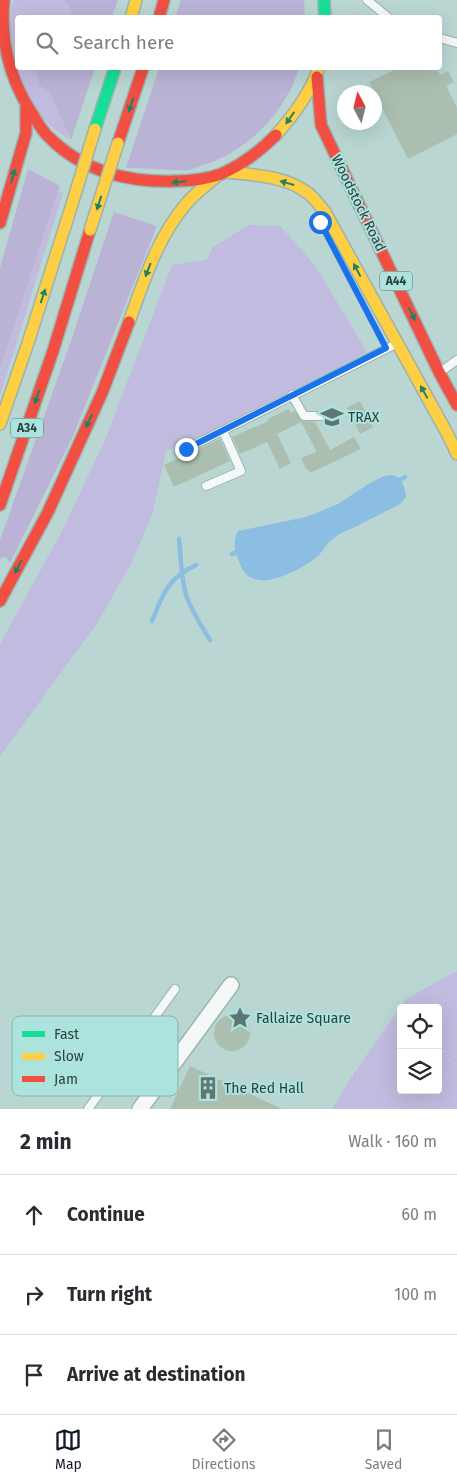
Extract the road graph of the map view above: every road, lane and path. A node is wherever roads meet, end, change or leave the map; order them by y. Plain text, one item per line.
1 (4, 0) edge
2 (136, 0) edge
3 (164, 0) edge
4 (324, 0) edge
5 (354, 0) edge
6 (367, 0) edge
7 (132, 15) edge
8 (160, 15) edge
9 (325, 15) edge
10 (354, 15) edge
11 (385, 15) edge
12 (457, 37) edge
13 (443, 39) edge
14 (0, 43) edge
15 (457, 43) edge
16 (5, 54) junction
17 (114, 70) edge
18 (142, 70) edge
19 (352, 70) edge
20 (457, 71) edge
21 (318, 72) edge
22 (457, 80) edge
23 (450, 84) dead end
24 (351, 85) edge
25 (457, 100) edge
26 (26, 107) junction
27 (222, 173) junction
28 (0, 223) edge
29 (457, 327) edge
30 (448, 332) dead end
31 (457, 335) edge
32 (397, 343) junction
33 (448, 353) dead end
34 (457, 360) edge
35 (440, 372) junction
36 (292, 395) junction
37 (457, 405) edge
38 (335, 416) dead end
39 (0, 424) edge
40 (223, 431) junction
41 (186, 449) dead end
42 (456, 457) edge
43 (445, 470) dead end
44 (206, 486) dead end
45 (457, 491) edge
46 (0, 504) edge
47 (0, 600) edge
48 (231, 985) dead end
49 (175, 989) dead end
50 (407, 998) dead end
51 (411, 1004) edge
52 (155, 1016) edge
53 (442, 1049) edge
54 (178, 1057) edge
55 (457, 1062) edge
56 (453, 1065) junction
57 (352, 1076) dead end
58 (442, 1083) edge
59 (436, 1094) edge
60 (97, 1096) edge
61 (150, 1096) edge
62 (428, 1107) edge
63 (88, 1109) edge
64 (140, 1109) edge

1 - 16 highway
2 - 7 highway
3 - 8 highway
4 - 9 highway
5 - 10 path
6 - 11 lane
12 - 13 lane
13 - 15 lane
14 - 16 highway
16 - 26 highway
39 -> 17 highway, A34, bridge
18 -> 46 highway, A34, bridge
19 - 24 path
20 - 22 path
21 -> 27 highway
21 -> 35 highway, Woodstock Road / A44
23 - 25 path
27 -> 26 highway
28 -> 26 highway
32 -> 27 highway, A44
27 -> 47 highway
29 - 30 path
31 - 33 path
32 - 36 lane
42 -> 32 highway, A44
34 - 35 lane
35 - 37 highway, Woodstock Road / A44
36 - 38 lane
36 - 40 lane
40 - 41 lane
40 - 44 lane
43 - 45 path
48 - 54 street
49 - 52 lane
50 - 51 path
53 - 56 path
55 - 56 path
56 - 58 path
57 - 62 path
59 - 62 path
60 - 63 lane
61 - 64 street

